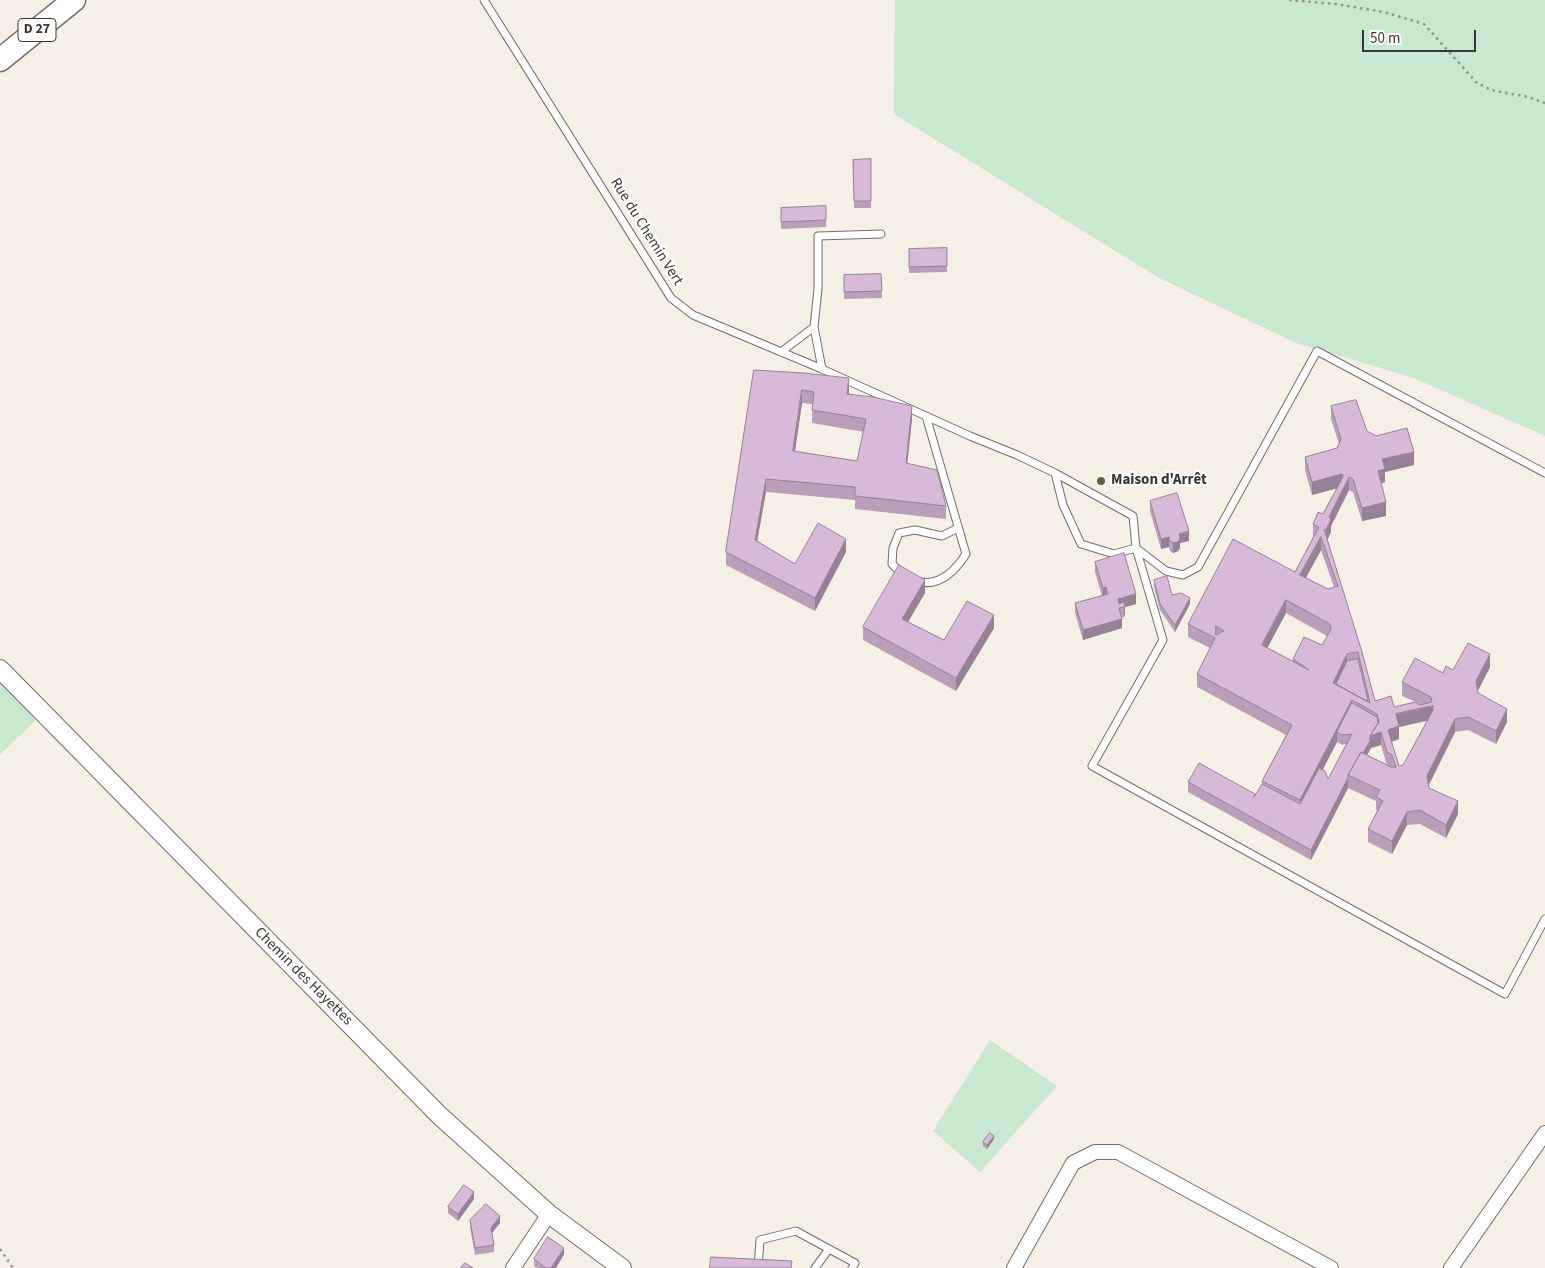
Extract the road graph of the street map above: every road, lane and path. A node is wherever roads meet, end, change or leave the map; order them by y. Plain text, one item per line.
1 (74, 0) edge
2 (484, 0) edge
3 (1289, 0) edge
4 (0, 60) edge
5 (1545, 103) edge
6 (881, 234) dead end
7 (814, 327) junction
8 (781, 352) junction
9 (822, 369) junction
10 (926, 416) junction
11 (1055, 473) junction
12 (1545, 473) edge
13 (958, 528) junction
14 (1136, 548) junction
15 (0, 669) edge
16 (1545, 919) edge
17 (1545, 1133) edge
18 (549, 1214) junction
19 (0, 1249) edge
20 (829, 1249) junction
21 (855, 1266) edge
22 (13, 1268) edge
23 (513, 1268) edge
24 (622, 1268) edge
25 (758, 1268) edge
26 (815, 1268) edge
27 (1014, 1268) edge
28 (1331, 1268) edge
29 (1451, 1268) edge

1 - 4 main road, D 27
2 - 8 lane, Rue du Chemin Vert
3 - 5 path
6 - 7 lane
7 - 8 lane
7 - 9 lane
8 - 9 lane, Rue du Chemin Vert
9 - 10 lane, Rue du Chemin Vert
10 - 11 lane, Rue du Chemin Vert
10 - 13 lane
11 - 14 lane, Rue du Chemin Vert
11 - 14 lane
12 - 14 lane
13 - 13 lane
14 - 16 lane
15 - 18 street, Chemin des Hayettes
17 - 29 street
18 - 23 street
18 - 24 street, Chemin des Hayettes
19 - 22 path
20 - 21 lane
20 - 25 lane
20 - 26 lane
27 - 28 street

